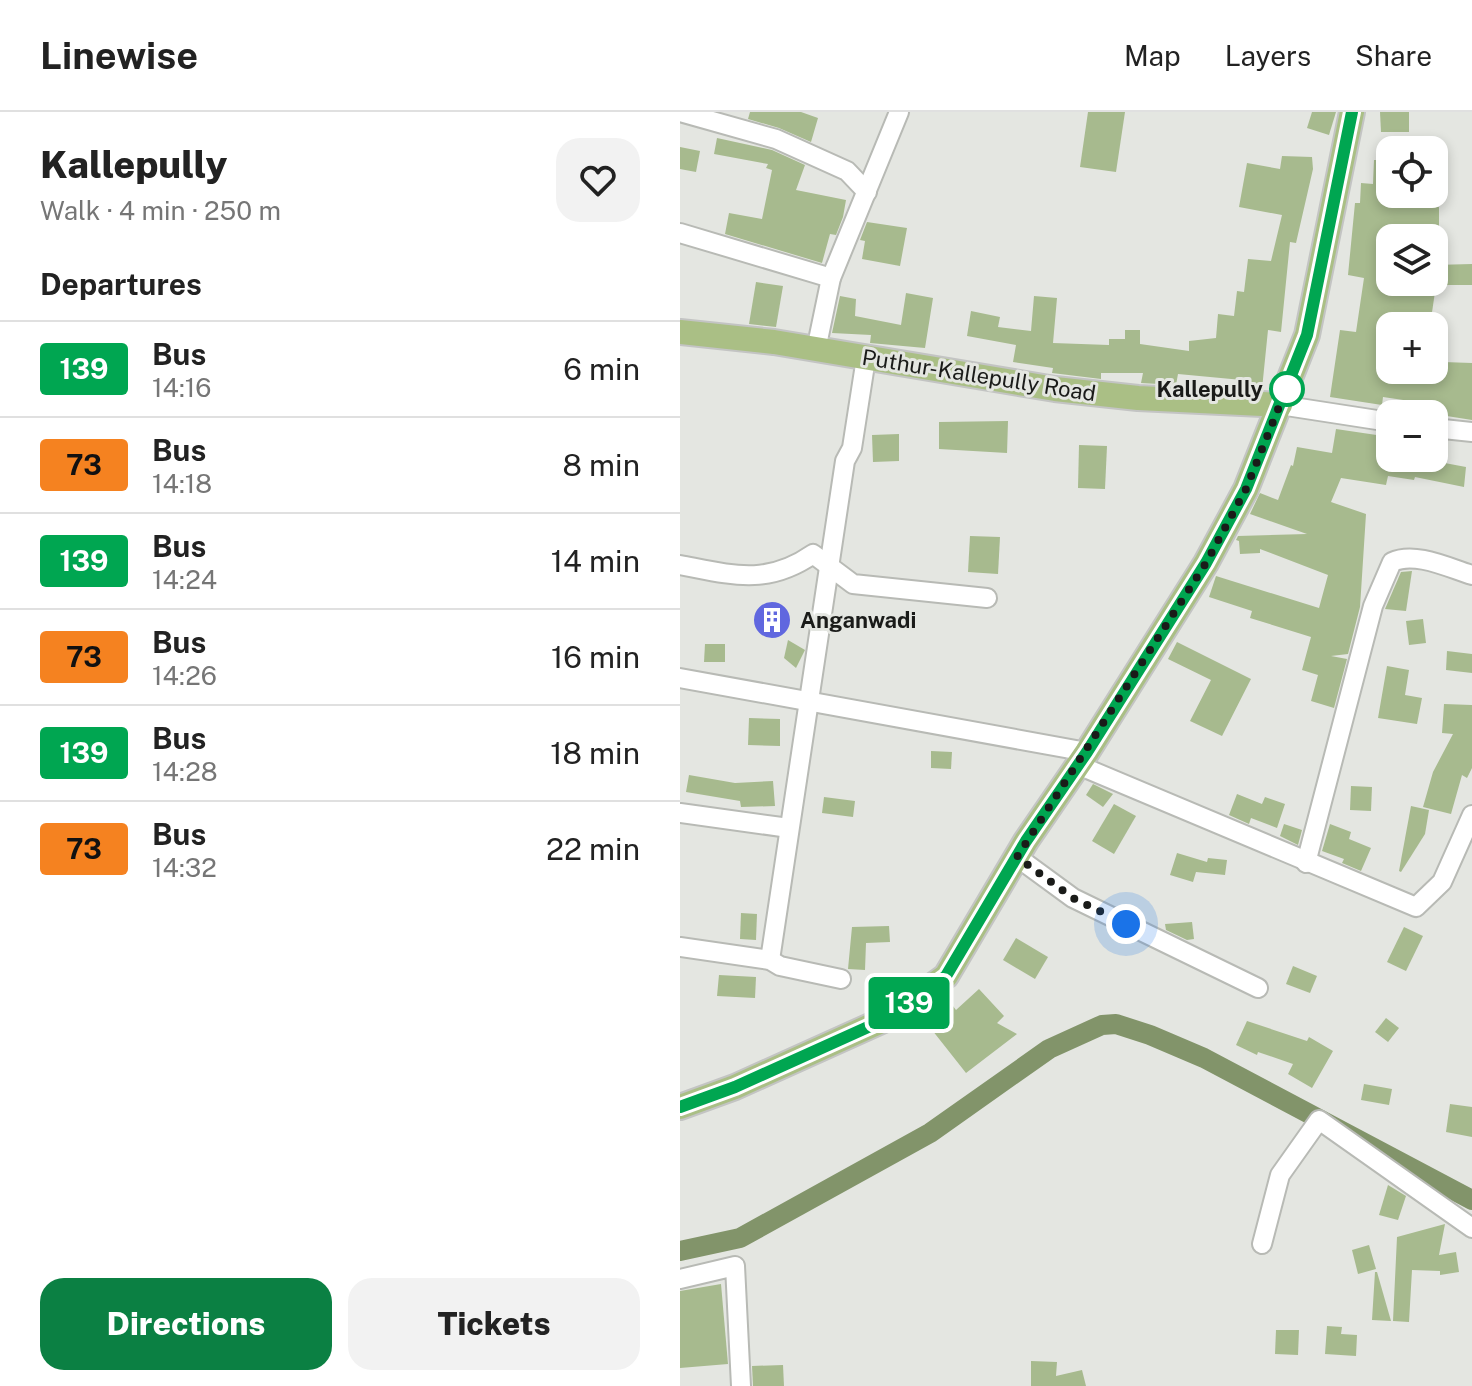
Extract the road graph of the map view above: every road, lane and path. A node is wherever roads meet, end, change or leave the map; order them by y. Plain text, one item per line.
1 (680, 112) edge
2 (899, 112) edge
3 (1346, 114) edge
4 (867, 192) junction
5 (680, 233) edge
6 (831, 278) junction
7 (680, 332) edge
8 (816, 350) junction
9 (866, 358) junction
10 (1280, 405) junction
11 (1376, 420) edge
12 (1448, 429) edge
13 (1472, 432) edge
14 (680, 565) edge
15 (829, 567) junction
16 (1472, 575) edge
17 (987, 598) dead end
18 (680, 678) edge
19 (810, 701) junction
20 (1082, 758) junction
21 (680, 813) edge
22 (1472, 815) edge
23 (789, 828) junction
24 (1017, 857) junction
25 (1306, 863) junction
26 (680, 947) edge
27 (770, 960) junction
28 (841, 979) dead end
29 (1258, 988) dead end
30 (680, 1107) edge
31 (1472, 1228) edge
32 (1262, 1244) dead end
33 (680, 1279) edge
34 (741, 1386) edge

1 - 4 street
2 - 4 street
3 - 10 main road
4 - 6 street
5 - 6 street
6 - 8 street
7 - 8 main road, Puthur-Kallepully Road
8 - 9 main road, Puthur-Kallepully Road
9 - 10 main road, Puthur-Kallepully Road
9 - 15 street
10 - 11 street
10 - 20 main road
12 - 13 street
14 - 15 street
15 - 17 street
15 - 19 street
16 - 25 street
18 - 19 street
19 - 20 street
19 - 23 street
20 - 24 main road
20 - 25 street
21 - 23 street
22 - 25 street
23 - 27 street
24 - 29 street
24 - 30 main road
26 - 27 street
27 - 28 street
31 - 32 street
33 - 34 street

